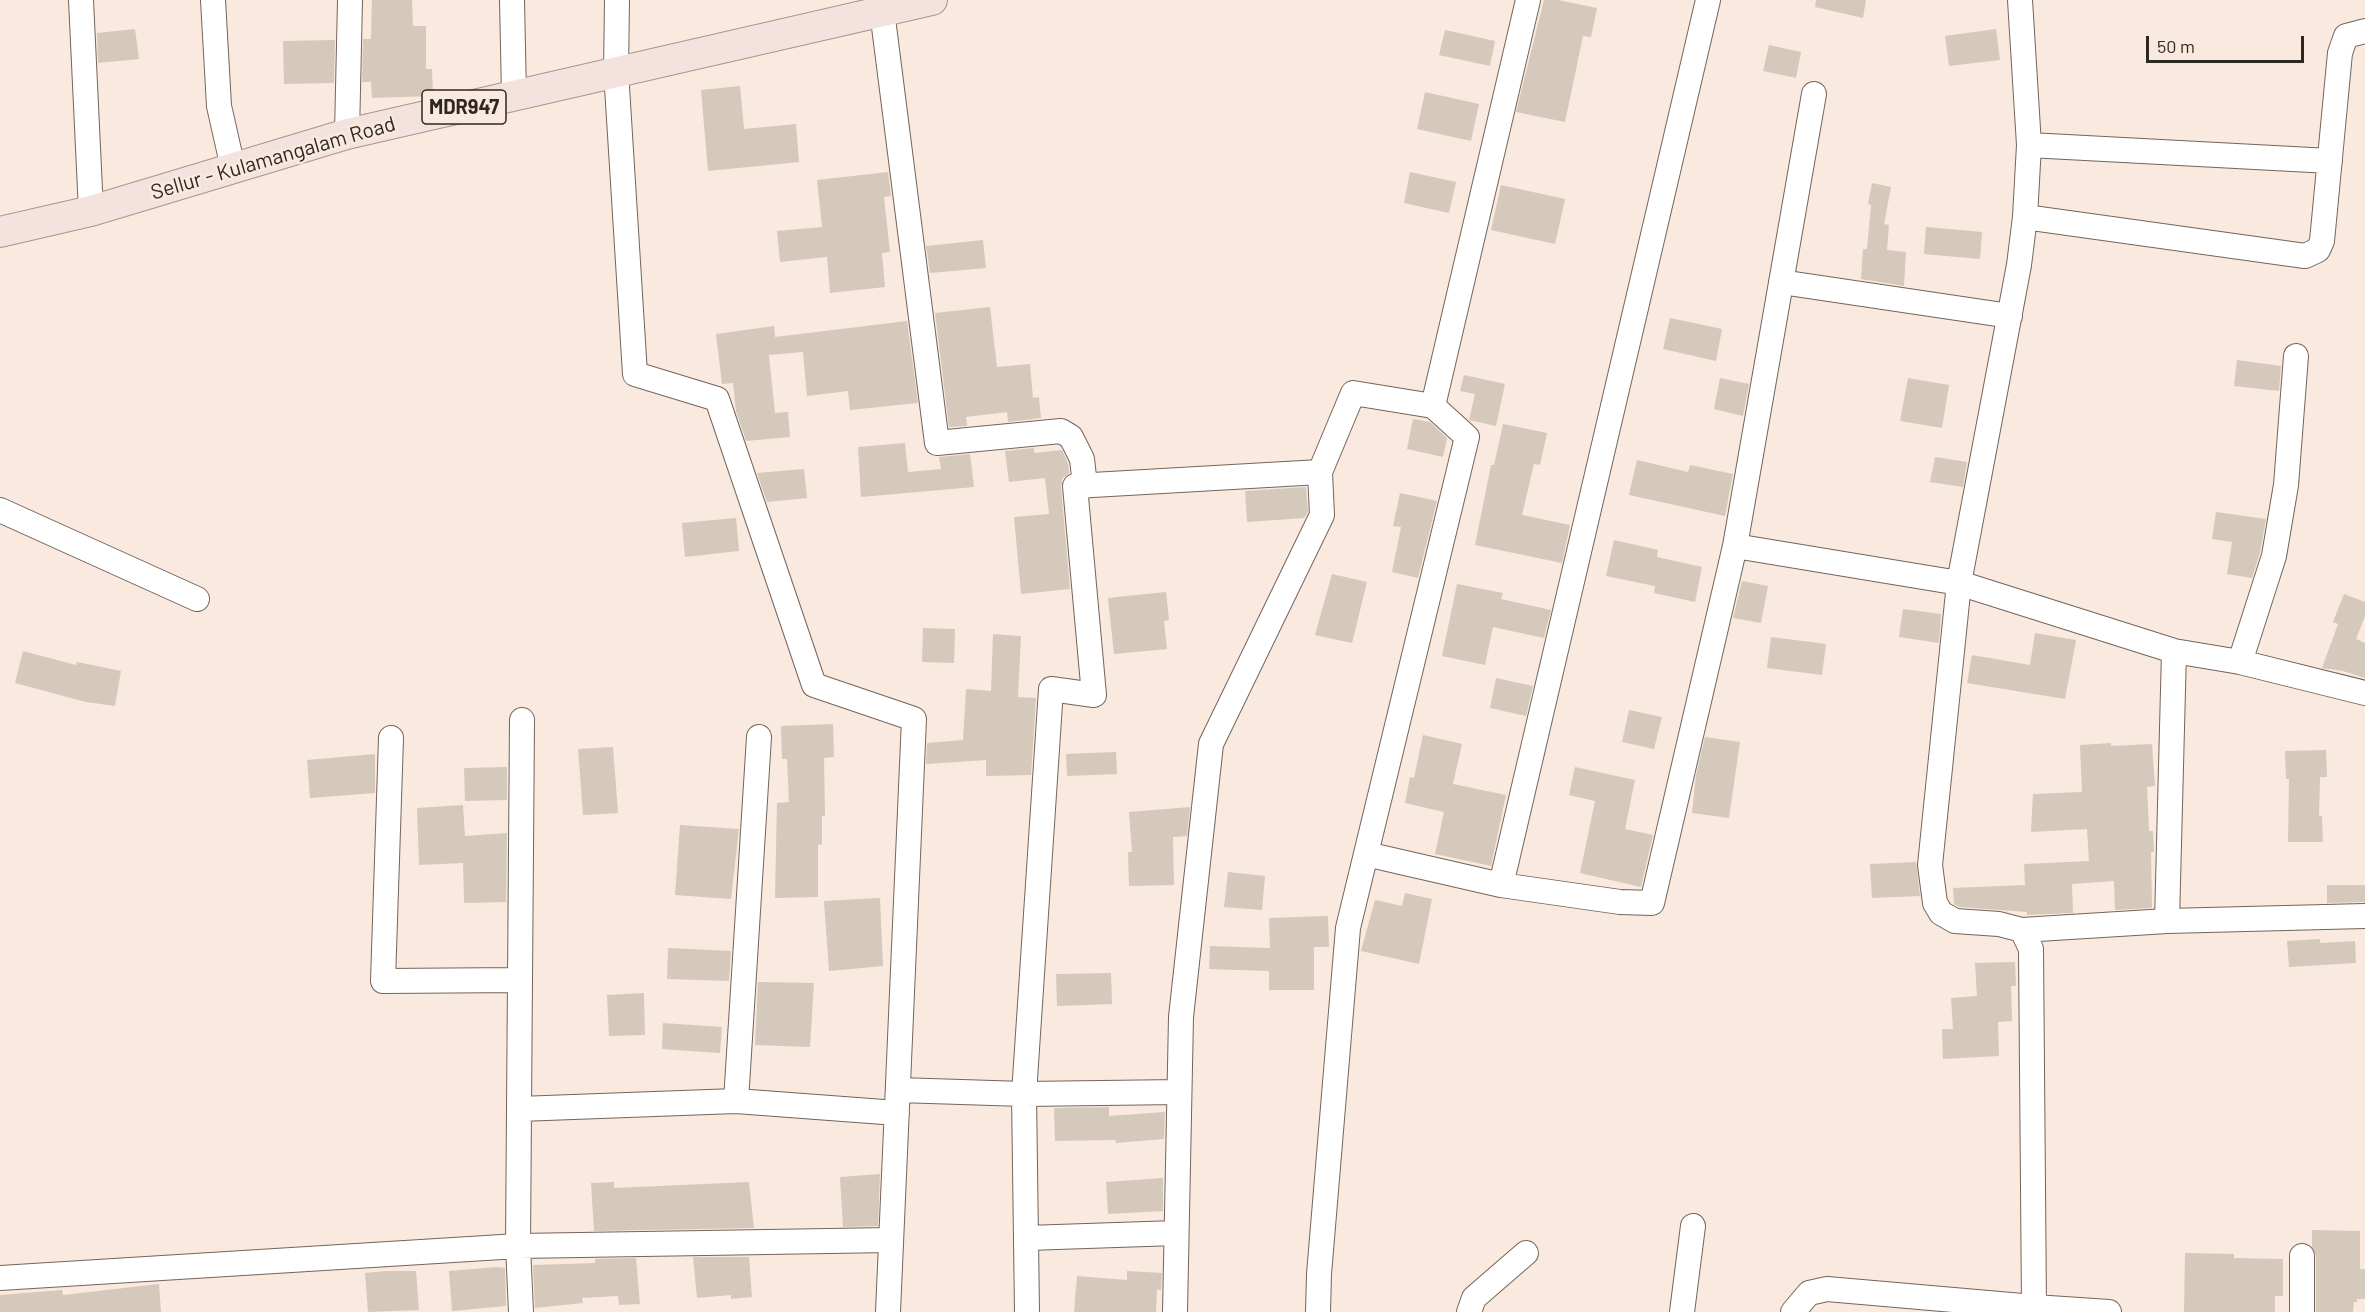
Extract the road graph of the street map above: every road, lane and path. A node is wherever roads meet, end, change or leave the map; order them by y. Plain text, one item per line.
1 (81, 0) edge
2 (213, 0) edge
3 (350, 0) edge
4 (512, 0) edge
5 (617, 0) edge
6 (932, 0) edge
7 (1528, 0) edge
8 (1708, 0) edge
9 (2020, 0) edge
10 (843, 10) edge
11 (882, 11) junction
12 (2365, 31) edge
13 (616, 71) junction
14 (1814, 94) dead end
15 (514, 95) junction
16 (347, 134) junction
17 (2029, 145) junction
18 (2330, 161) junction
19 (233, 168) junction
20 (91, 211) junction
21 (2025, 217) junction
22 (0, 232) edge
23 (1781, 282) junction
24 (2010, 316) junction
25 (2296, 356) dead end
26 (1433, 406) junction
27 (1320, 472) junction
28 (1084, 486) junction
29 (0, 510) edge
30 (1735, 546) junction
31 (1959, 583) junction
32 (197, 599) dead end
33 (2174, 651) junction
34 (2240, 662) junction
35 (2365, 693) edge
36 (522, 720) dead end
37 (759, 737) dead end
38 (391, 738) dead end
39 (1366, 854) junction
40 (1501, 885) junction
41 (2365, 916) edge
42 (2167, 921) junction
43 (2022, 930) junction
44 (520, 981) junction
45 (1179, 1092) junction
46 (1024, 1094) junction
47 (736, 1101) junction
48 (897, 1101) junction
49 (519, 1109) junction
50 (1693, 1226) dead end
51 (1176, 1233) junction
52 (1027, 1238) junction
53 (891, 1240) junction
54 (518, 1246) junction
55 (1526, 1253) dead end
56 (2302, 1256) dead end
57 (0, 1278) edge
58 (2034, 1306) junction
59 (520, 1312) edge
60 (888, 1312) edge
61 (1028, 1312) edge
62 (1175, 1312) edge
63 (1318, 1312) edge
64 (1469, 1312) edge
65 (1682, 1312) edge
66 (1792, 1312) edge
67 (2109, 1312) edge
68 (2302, 1312) edge

1 - 20 street
2 - 19 street
3 - 16 street
4 - 15 street
5 - 13 street
6 - 11 main road, Sellur - Kulamangalam Road / MDR947
7 - 26 street
8 - 40 street
9 - 17 street
10 - 11 main road, Sellur - Kulamangalam Road / MDR947
10 - 13 main road, Sellur - Kulamangalam Road / MDR947
11 - 28 street
12 - 18 street
13 - 15 main road, Sellur - Kulamangalam Road / MDR947
13 - 48 street
14 - 23 street
15 - 16 main road, Sellur - Kulamangalam Road / MDR947
16 - 19 main road, Sellur - Kulamangalam Road / MDR947
17 - 18 street
17 - 21 street
18 - 21 street
19 - 20 main road, Sellur - Kulamangalam Road / MDR947
20 - 22 main road, Sellur - Kulamangalam Road / MDR947
21 - 24 street
23 - 24 street
23 - 30 street
24 - 31 street
25 - 34 street
26 - 27 street
26 - 39 street
27 - 28 street
27 - 45 street
28 - 46 street
29 - 32 street
30 - 31 street
30 - 40 street
31 - 33 street
31 - 43 street
33 - 34 street
33 - 42 street
34 - 35 street
36 - 44 street
37 - 47 street
38 - 44 street
39 - 40 street
39 - 63 street
41 - 42 street
42 - 43 street
43 - 58 street
44 - 49 street
45 - 46 street
45 - 51 street
46 - 48 street
46 - 52 street
47 - 48 street
47 - 49 street
48 - 53 street
49 - 54 street
50 - 65 street
51 - 52 street
51 - 62 street
52 - 61 street
53 - 54 street
53 - 60 street
54 - 57 street
54 - 59 street
55 - 64 street
56 - 68 street
58 - 66 street
58 - 67 street

